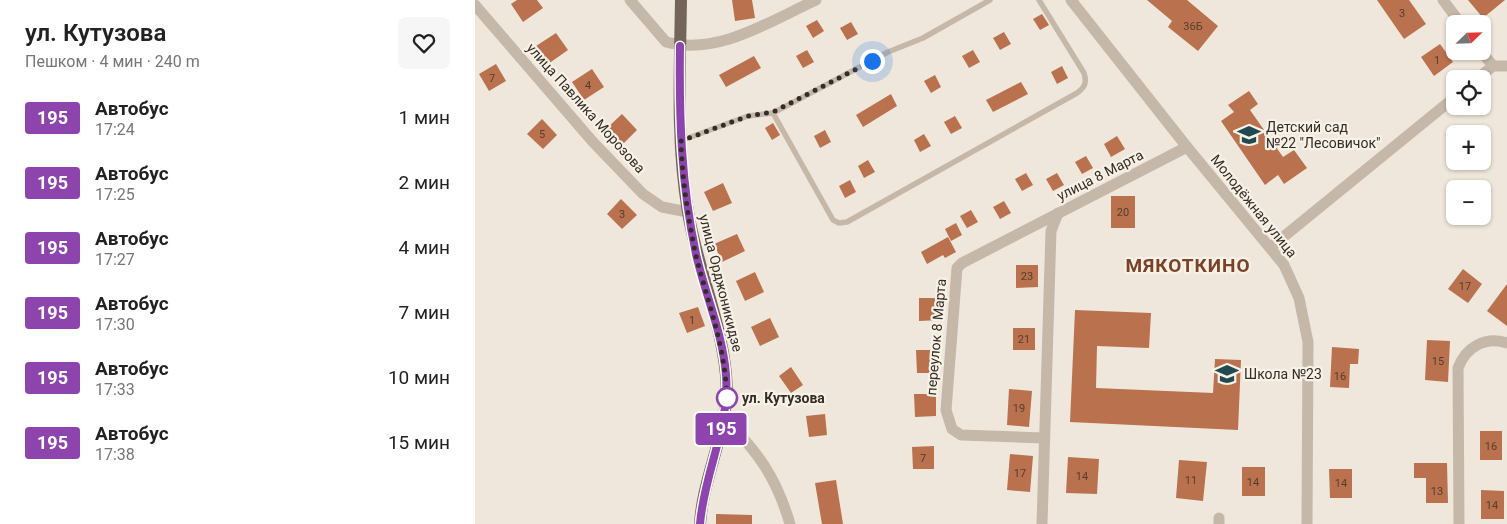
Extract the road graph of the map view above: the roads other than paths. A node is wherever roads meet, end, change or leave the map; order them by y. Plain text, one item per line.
1 (630, 0) edge
2 (681, 0) edge
3 (816, 0) edge
4 (990, 0) edge
5 (1039, 0) edge
6 (1071, 0) edge
7 (1443, 0) edge
8 (475, 5) edge
9 (1454, 15) edge
10 (680, 46) junction
11 (1488, 60) edge
12 (1493, 66) junction
13 (1507, 66) edge
14 (1488, 70) edge
15 (1446, 104) edge
16 (773, 112) junction
17 (681, 141) junction
18 (1187, 147) junction
19 (688, 212) junction
20 (1058, 213) junction
21 (1271, 246) junction
22 (1507, 343) edge
23 (725, 418) junction
24 (1043, 438) junction
25 (700, 524) edge
26 (789, 524) edge
27 (1041, 524) edge
28 (1307, 524) edge
29 (1459, 524) edge

1 - 10 street
2 - 10 main road, улица Орджоникидзе
3 - 10 street
4 - 16 lane
5 - 16 lane
6 - 18 street
7 - 9 street
8 - 19 street, улица Павлика Морозова
10 - 17 main road, улица Орджоникидзе
11 - 12 street
12 - 13 street
12 - 14 street
15 - 21 street
16 - 17 lane
17 - 19 main road, улица Орджоникидзе
18 - 20 street, улица 8 Марта
18 - 21 street, Молодёжная улица
19 - 23 main road, улица Орджоникидзе
20 - 24 street, улица 8 Марта
20 - 24 street, переулок 8 Марта
21 - 28 street, Молодёжная улица
22 - 29 street
23 - 25 main road, улица Орджоникидзе
23 - 26 street
24 - 27 street, улица 8 Марта

